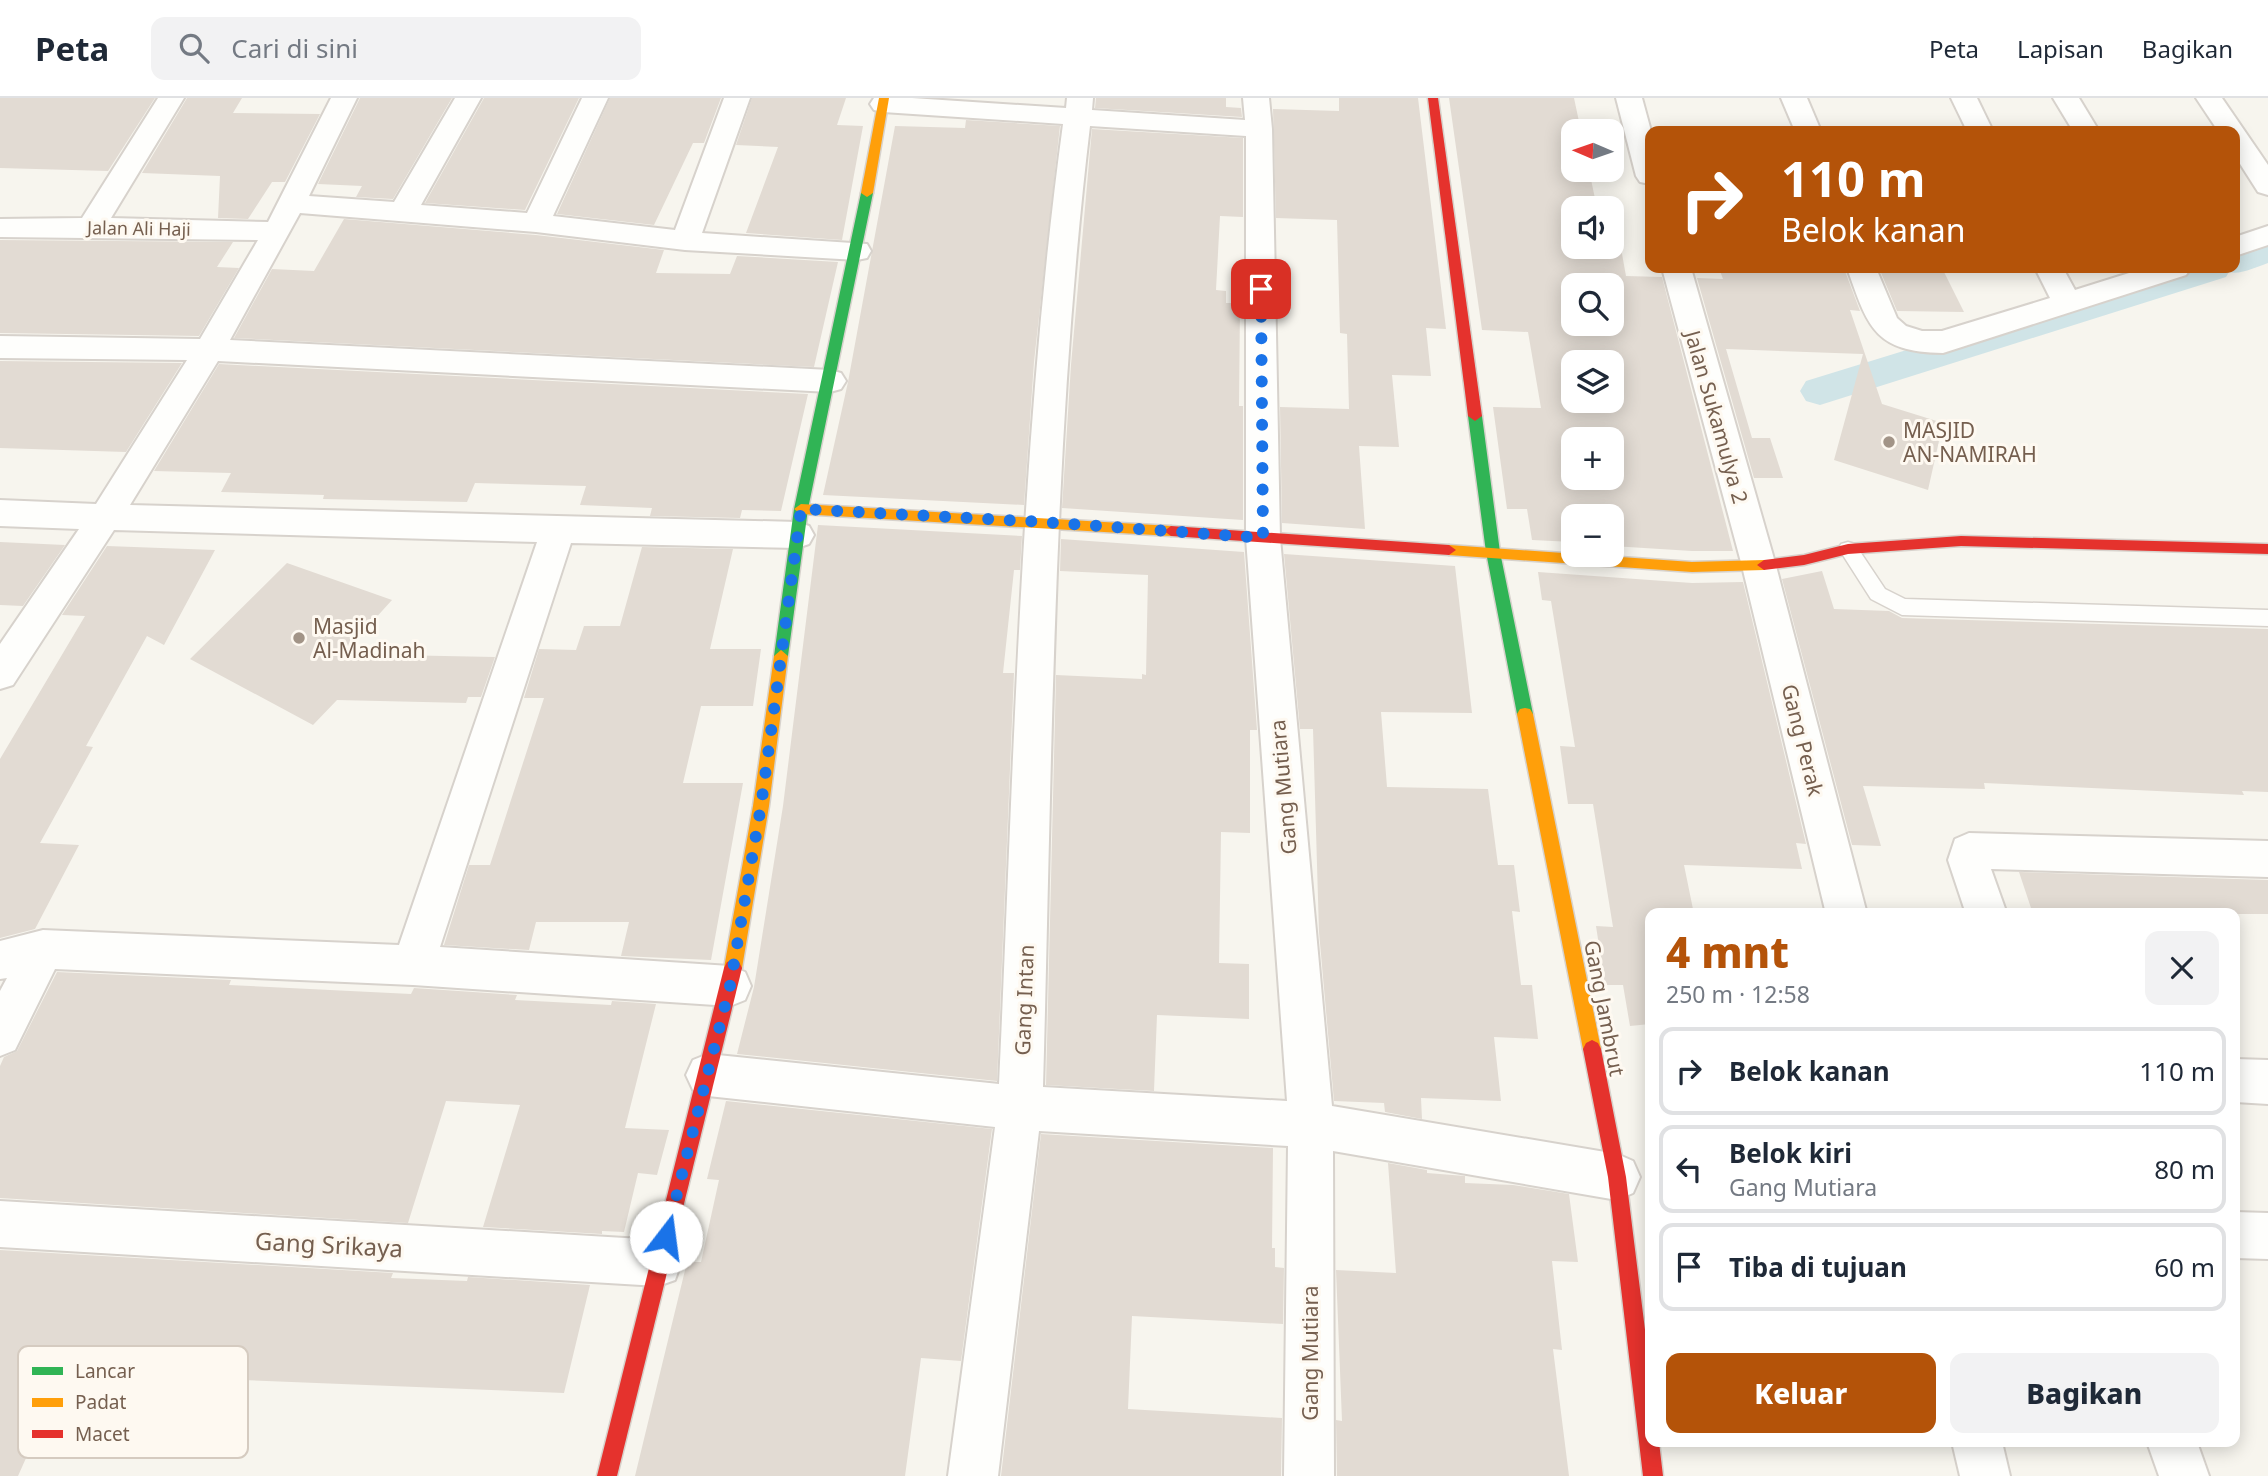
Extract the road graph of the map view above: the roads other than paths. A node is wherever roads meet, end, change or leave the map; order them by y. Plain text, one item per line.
1 (171, 98) edge
2 (344, 98) edge
3 (468, 98) edge
4 (595, 98) edge
5 (737, 98) edge
6 (1433, 98) edge
7 (1629, 98) edge
8 (1794, 98) edge
9 (1964, 98) edge
10 (2066, 98) edge
11 (2209, 98) edge
12 (883, 101) edge
13 (1078, 108) edge
14 (1257, 113) edge
15 (1806, 126) edge
16 (1978, 126) edge
17 (2083, 126) edge
18 (2228, 126) edge
19 (2240, 144) edge
20 (1645, 157) edge
21 (2268, 186) edge
22 (292, 203) junction
23 (402, 213) junction
24 (536, 223) junction
25 (91, 227) junction
26 (0, 228) edge
27 (278, 230) junction
28 (2268, 235) edge
29 (685, 241) junction
30 (2240, 245) edge
31 (857, 251) junction
32 (1677, 273) edge
33 (1864, 273) edge
34 (2052, 273) edge
35 (2158, 273) edge
36 (2067, 302) junction
37 (0, 347) edge
38 (209, 350) junction
39 (830, 381) junction
40 (0, 513) edge
41 (105, 517) junction
42 (799, 522) junction
43 (1044, 522) junction
44 (558, 529) junction
45 (1263, 538) junction
46 (1848, 549) junction
47 (2268, 549) edge
48 (1493, 552) junction
49 (1759, 566) junction
50 (2268, 618) edge
51 (0, 674) edge
52 (2268, 859) edge
53 (1845, 908) edge
54 (1985, 908) edge
55 (43, 949) junction
56 (0, 960) edge
57 (413, 965) junction
58 (730, 986) junction
59 (0, 1035) edge
60 (708, 1075) junction
61 (2240, 1081) edge
62 (2268, 1082) edge
63 (1020, 1108) junction
64 (1311, 1125) junction
65 (1617, 1177) junction
66 (0, 1224) edge
67 (2240, 1235) edge
68 (2268, 1236) edge
69 (659, 1264) junction
70 (1645, 1410) edge
71 (1650, 1447) edge
72 (1978, 1447) edge
73 (2174, 1447) edge
74 (607, 1476) edge
75 (973, 1476) edge
76 (1309, 1476) edge
77 (1653, 1476) edge
78 (1985, 1476) edge
79 (2184, 1476) edge

1 - 25 street
2 - 22 street
3 - 23 street
4 - 24 street
5 - 29 street
6 - 48 street, Gang Jambrut
7 - 20 street
8 - 15 street
9 - 16 street
10 - 17 street
11 - 18 street
12 - 13 street
12 - 31 street
13 - 14 street
13 - 43 street, Gang Intan
14 - 45 street, Gang Mutiara
19 - 21 street
22 - 23 street
22 - 27 street
23 - 24 street
24 - 29 street
25 - 26 street, Jalan Ali Haji
25 - 27 street, Jalan Ali Haji
27 - 38 street
28 - 30 street
29 - 31 street
31 - 39 street
32 - 49 street, Jalan Sukamulya 2
33 - 36 street
34 - 36 street
35 - 36 street
37 - 38 street
38 - 39 street
38 - 41 street
39 - 42 street
40 - 41 street
41 - 44 street
41 - 51 street
42 - 43 street
42 - 44 street
42 - 58 street
43 - 45 street
43 - 63 street, Gang Intan
44 - 57 street
45 - 48 street
45 - 64 street, Gang Mutiara
46 - 47 street
46 - 49 street
46 - 50 lane
48 - 49 street
48 - 65 street, Gang Jambrut
49 - 53 street, Gang Perak
52 - 54 street
55 - 56 street
55 - 57 street
55 - 59 street
57 - 58 street
58 - 60 street
60 - 63 street
60 - 69 street
61 - 62 street
63 - 64 street
63 - 75 street, Gang Intan
64 - 65 street
64 - 76 street, Gang Mutiara
65 - 70 street, Gang Jambrut
66 - 69 street, Gang Srikaya
67 - 68 street
69 - 74 street
71 - 77 street, Gang Jambrut
72 - 78 street
73 - 79 street

